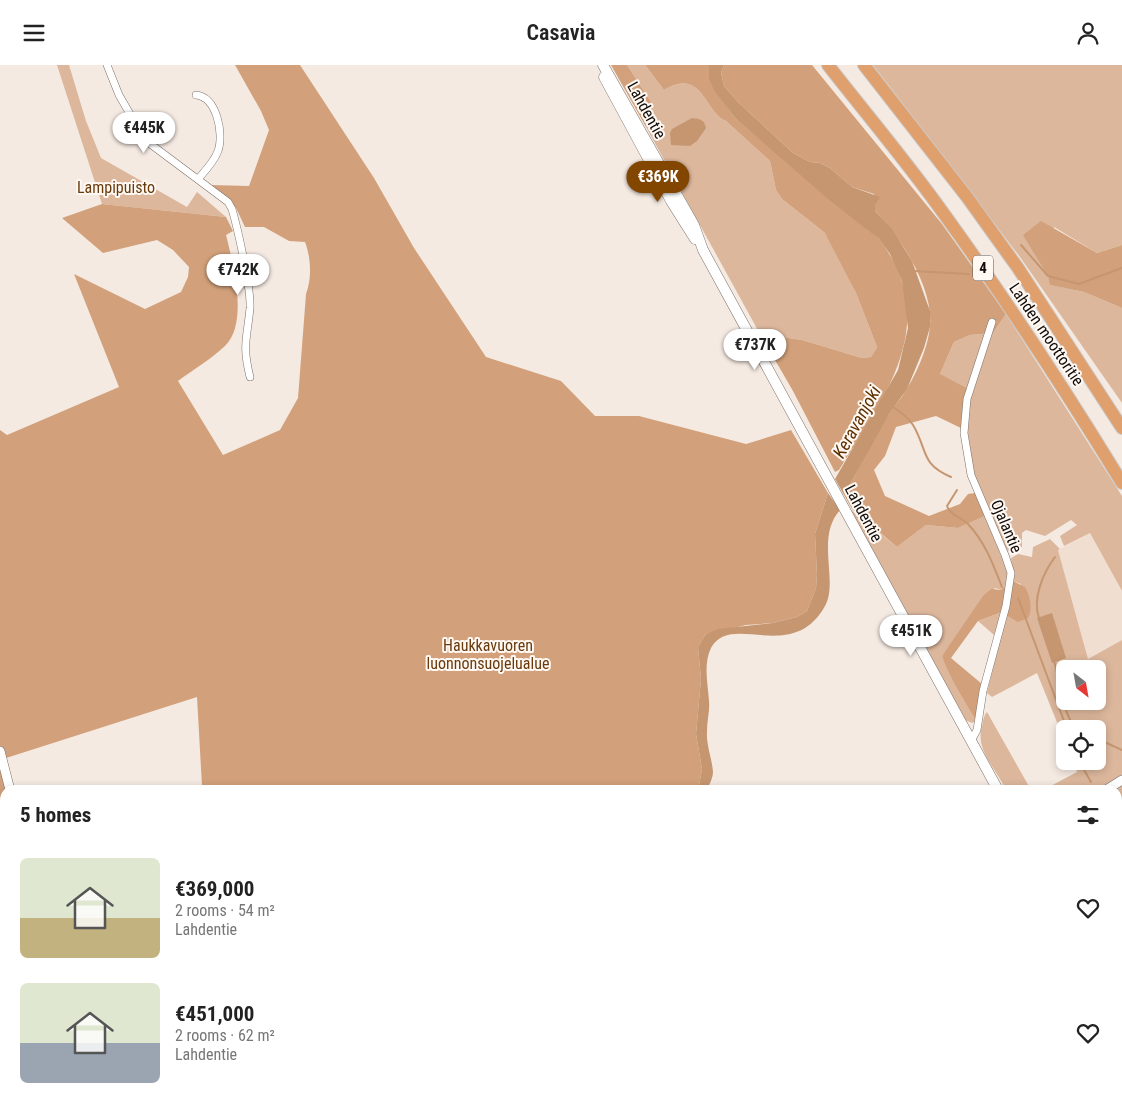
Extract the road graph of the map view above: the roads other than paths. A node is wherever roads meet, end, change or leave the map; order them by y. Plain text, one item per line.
1 (107, 65) edge
2 (599, 65) edge
3 (604, 65) edge
4 (828, 65) edge
5 (864, 65) edge
6 (196, 95) dead end
7 (641, 138) junction
8 (198, 179) junction
9 (992, 322) dead end
10 (250, 377) dead end
11 (1122, 428) edge
12 (1122, 483) edge
13 (972, 741) junction
14 (0, 751) edge
15 (3, 774) edge
16 (995, 785) edge

1 - 8 street
2 - 7 main road, Lahdentie
3 - 7 main road, Lahdentie
4 - 12 highway, Lahden moottoritie / 4
5 - 11 highway, Lahden moottoritie / 4
6 - 8 street
7 - 13 main road, Lahdentie
8 - 10 street
9 - 13 street, Ojalantie
13 - 16 main road, Lahdentie
14 - 15 street

